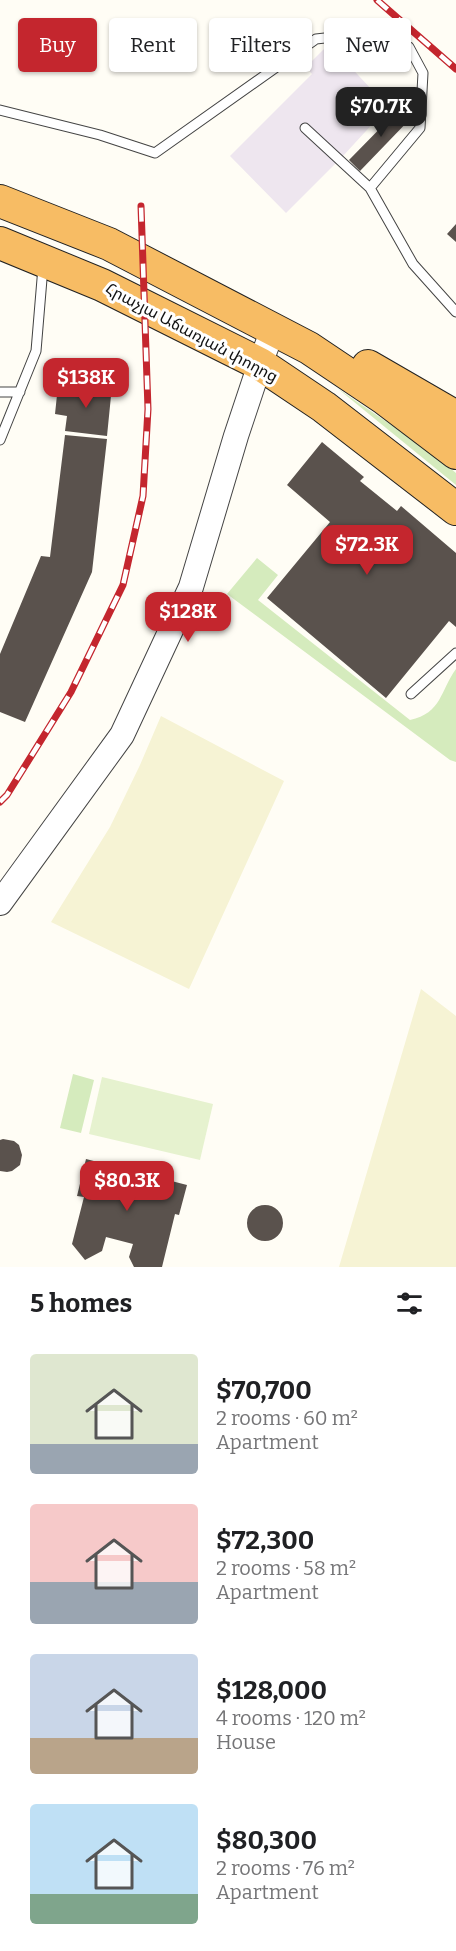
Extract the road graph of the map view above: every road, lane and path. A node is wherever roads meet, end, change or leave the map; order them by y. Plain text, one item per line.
1 (0, 110) edge
2 (305, 128) dead end
3 (370, 189) junction
4 (0, 201) edge
5 (0, 243) edge
6 (43, 261) junction
7 (456, 312) edge
8 (273, 329) junction
9 (309, 348) junction
10 (260, 364) junction
11 (0, 392) edge
12 (20, 392) junction
13 (456, 417) edge
14 (0, 440) edge
15 (456, 453) edge
16 (456, 509) edge
17 (456, 653) edge
18 (411, 694) dead end
19 (0, 903) edge

1 - 3 lane
2 - 3 lane
3 - 7 lane
4 - 8 highway
5 - 6 highway, Հրաչյա Աճառյան փողոց
6 - 10 highway, Հրաչյա Աճառյան փողոց
6 - 12 lane
8 - 9 highway
8 - 10 street
9 - 13 highway
9 - 15 highway
10 - 16 highway, Հրաչյա Աճառյան փողոց
10 - 19 street
11 - 12 lane
12 - 14 lane
17 - 18 lane

